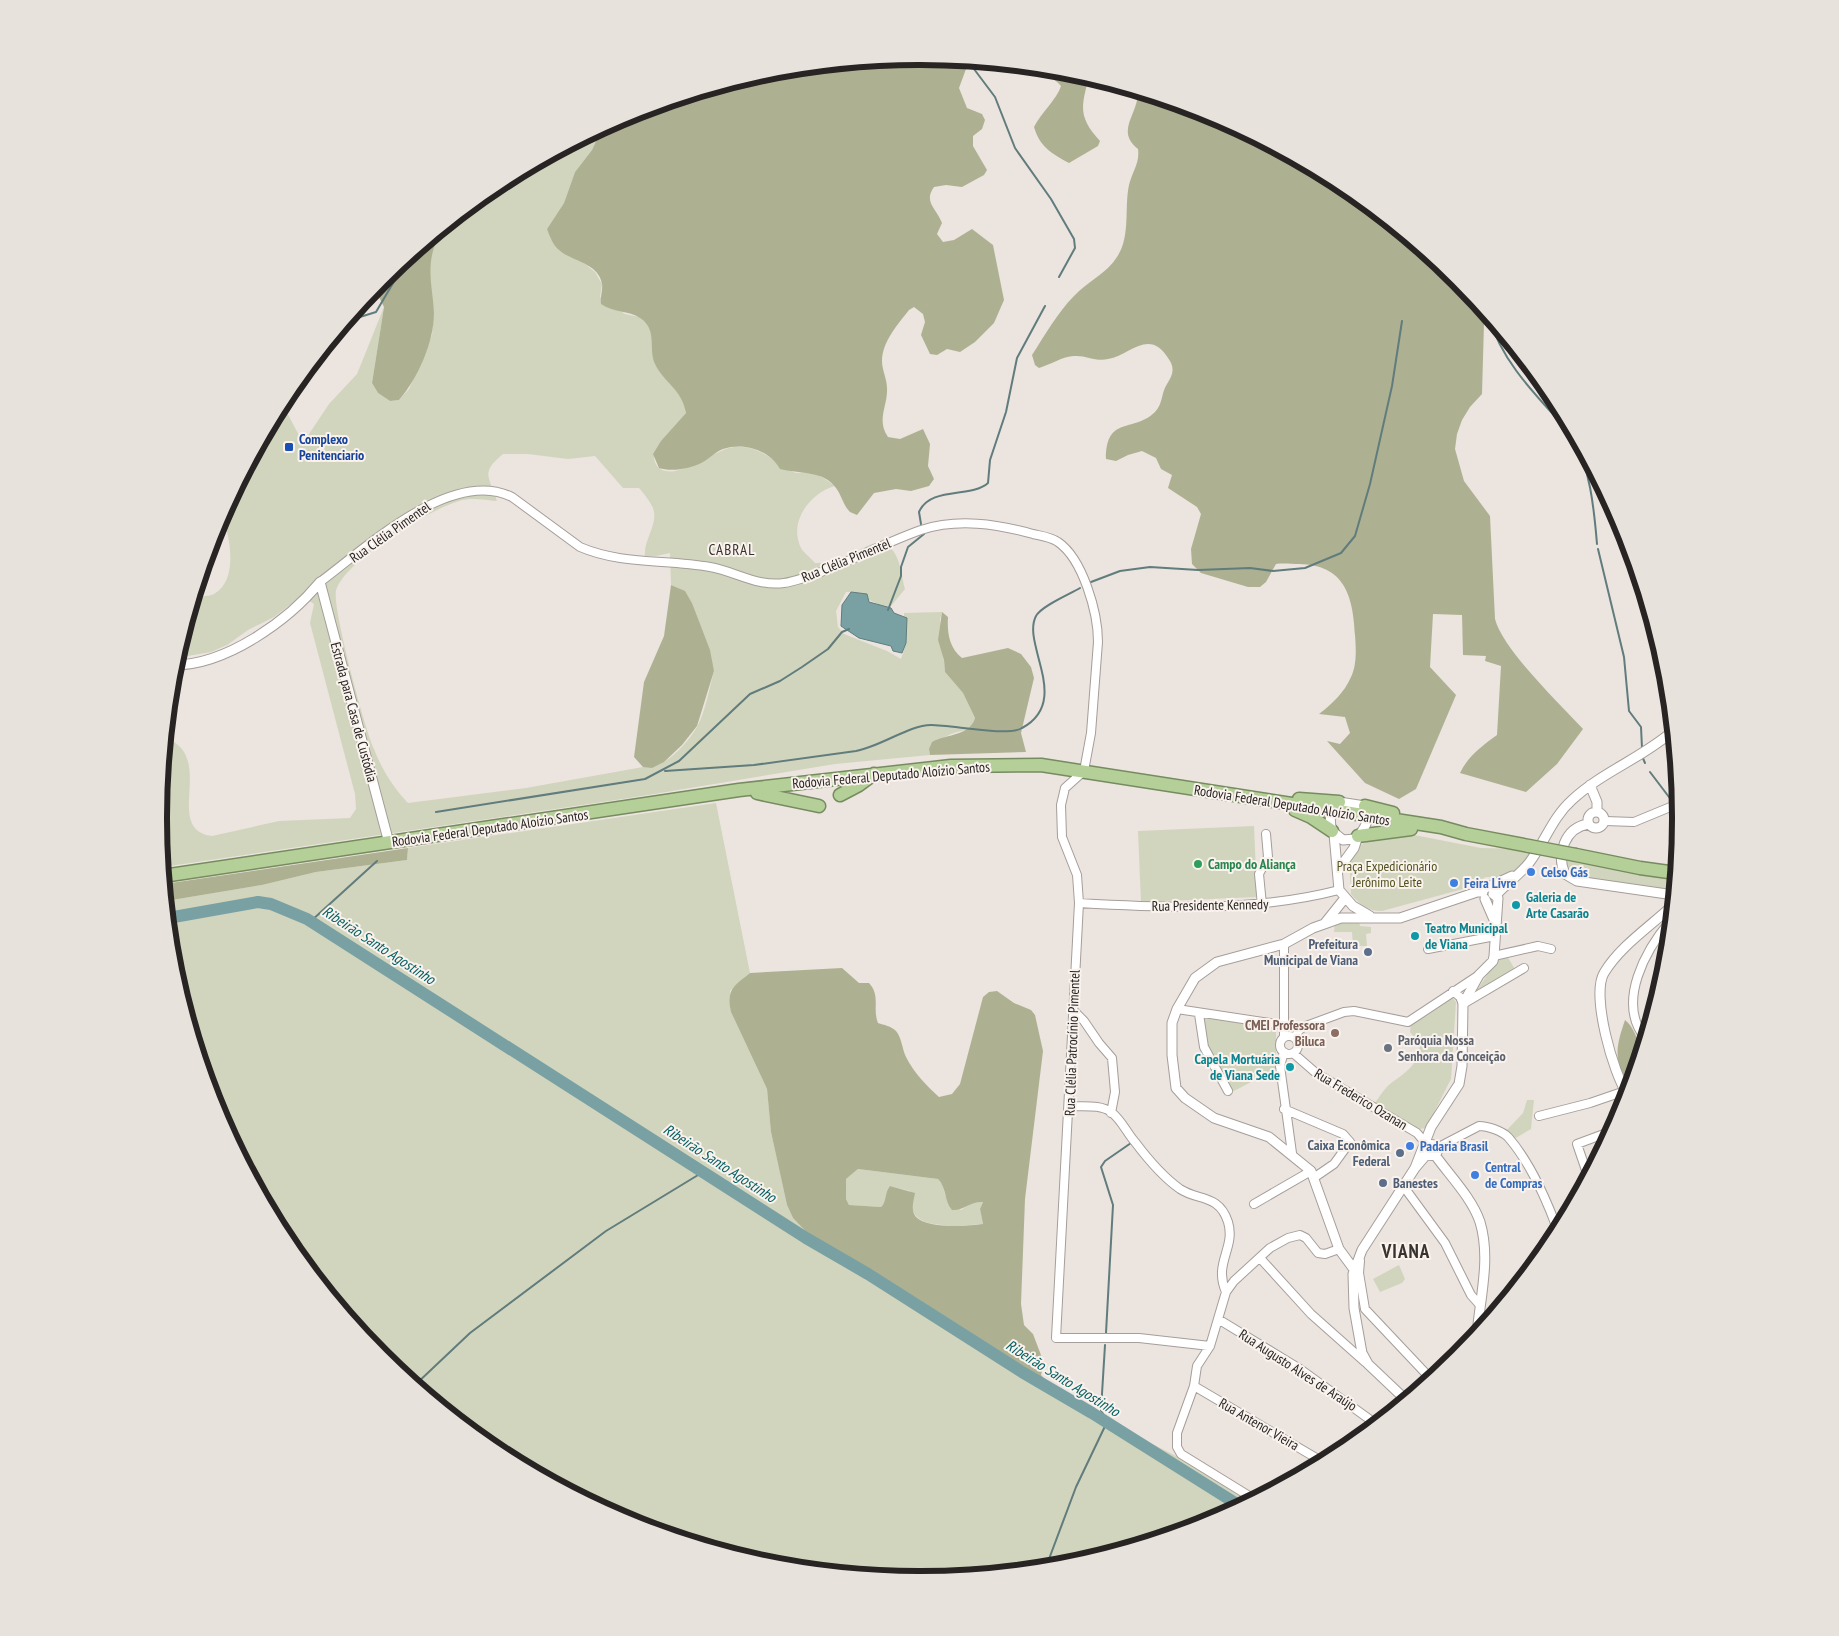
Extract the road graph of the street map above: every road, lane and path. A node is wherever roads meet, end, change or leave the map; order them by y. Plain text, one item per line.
1 (320, 582) junction
2 (183, 664) edge
3 (1668, 735) edge
4 (1084, 771) junction
5 (874, 774) junction
6 (1590, 785) junction
7 (739, 790) junction
8 (840, 795) dead end
9 (1279, 803) junction
10 (819, 806) dead end
11 (1336, 806) junction
12 (1672, 807) edge
13 (1597, 811) junction
14 (1366, 812) junction
15 (1604, 821) junction
16 (1588, 824) junction
17 (1441, 827) junction
18 (1333, 832) junction
19 (1266, 834) dead end
20 (1358, 836) junction
21 (389, 843) junction
22 (1338, 870) junction
23 (1670, 872) edge
24 (169, 875) edge
25 (1488, 893) junction
26 (1342, 894) junction
27 (1668, 894) edge
28 (1079, 903) junction
29 (1262, 905) junction
30 (1667, 911) edge
31 (1374, 918) junction
32 (1313, 928) junction
33 (1664, 930) edge
34 (1496, 932) junction
35 (1284, 944) junction
36 (1428, 949) dead end
37 (1551, 949) dead end
38 (1494, 956) junction
39 (1524, 968) dead end
40 (1479, 975) junction
41 (1454, 991) junction
42 (1463, 1004) junction
43 (1072, 1009) junction
44 (1177, 1009) junction
45 (1199, 1014) junction
46 (1283, 1025) junction
47 (1642, 1030) edge
48 (1284, 1037) junction
49 (1295, 1038) junction
50 (1284, 1052) junction
51 (1293, 1053) junction
52 (1623, 1087) edge
53 (1228, 1091) dead end
54 (1619, 1095) edge
55 (1070, 1106) junction
56 (1284, 1109) junction
57 (1111, 1112) junction
58 (1539, 1116) dead end
59 (1603, 1134) edge
60 (1430, 1148) junction
61 (1292, 1153) junction
62 (1585, 1169) edge
63 (1313, 1174) junction
64 (1404, 1187) junction
65 (1254, 1204) dead end
66 (1554, 1223) edge
67 (1339, 1249) junction
68 (1260, 1258) junction
69 (1356, 1270) junction
70 (1226, 1292) junction
71 (1479, 1304) junction
72 (1218, 1319) junction
73 (1478, 1323) edge
74 (1210, 1346) junction
75 (1368, 1364) junction
76 (1426, 1374) edge
77 (1194, 1386) junction
78 (1402, 1396) edge
79 (1371, 1420) edge
80 (1316, 1458) edge
81 (1248, 1495) edge

1 - 2 street
1 - 4 street, Rua Clélia Pimentel
1 - 21 street, Estrada para Casa de Custódia
3 - 6 street
4 - 5 highway, Rodovia Federal Deputado Aloízio Santos
4 - 9 highway, Rodovia Federal Deputado Aloízio Santos
4 - 28 street, Rua Clélia Patrocínio Pimentel
5 - 7 highway, Rodovia Federal Deputado Aloízio Santos
5 - 8 highway
6 - 13 street
6 - 25 street
7 - 10 highway
7 - 21 highway, Rodovia Federal Deputado Aloízio Santos
9 - 11 highway, Rodovia Federal Deputado Aloízio Santos
9 - 18 highway
11 - 14 highway, Rodovia Federal Deputado Aloízio Santos
11 - 18 street
12 - 15 street
13 - 15 street
13 - 16 street
14 - 17 highway, Rodovia Federal Deputado Aloízio Santos
14 - 20 street
15 - 16 street
16 - 27 street
17 - 20 highway
17 - 23 highway, bridge
18 - 20 street
18 - 22 street
19 - 29 street
20 - 22 street
21 - 24 highway, Rodovia Federal Deputado Aloízio Santos
22 - 26 street
25 - 31 street
25 - 34 street
26 - 29 street, Rua Presidente Kennedy
26 - 31 street
26 - 32 street
28 - 29 street, Rua Presidente Kennedy
28 - 43 street, Rua Clélia Patrocínio Pimentel
30 - 52 street
31 - 32 street
32 - 35 street
33 - 47 street
34 - 36 street
34 - 38 street
35 - 44 street
35 - 46 street
37 - 38 street
38 - 40 street
39 - 42 street
40 - 41 street
40 - 42 street
41 - 42 street
41 - 49 street
42 - 60 street
43 - 55 street, Rua Clélia Patrocínio Pimentel
43 - 57 street
44 - 45 street
44 - 61 street
45 - 46 street
45 - 53 street
46 - 48 street
48 - 49 street
48 - 50 street
49 - 51 street
50 - 51 street
50 - 56 street
51 - 60 street, Rua Frederico Ozanan
54 - 58 street
55 - 57 street
55 - 74 street, Rua Clélia Patrocínio Pimentel
56 - 61 street
56 - 63 street
57 - 70 street
59 - 62 street
60 - 64 street
60 - 66 street
60 - 71 street
61 - 63 street
63 - 65 street
63 - 67 street
64 - 69 street
64 - 71 street
67 - 68 street
67 - 69 street
68 - 70 street
68 - 75 street
69 - 75 street
69 - 76 street
70 - 72 street
71 - 73 street
72 - 74 street
72 - 79 street, Rua Augusto Alves de Araújo
74 - 77 street
75 - 78 street
77 - 80 street, Rua Antenor Vieira
77 - 81 street

